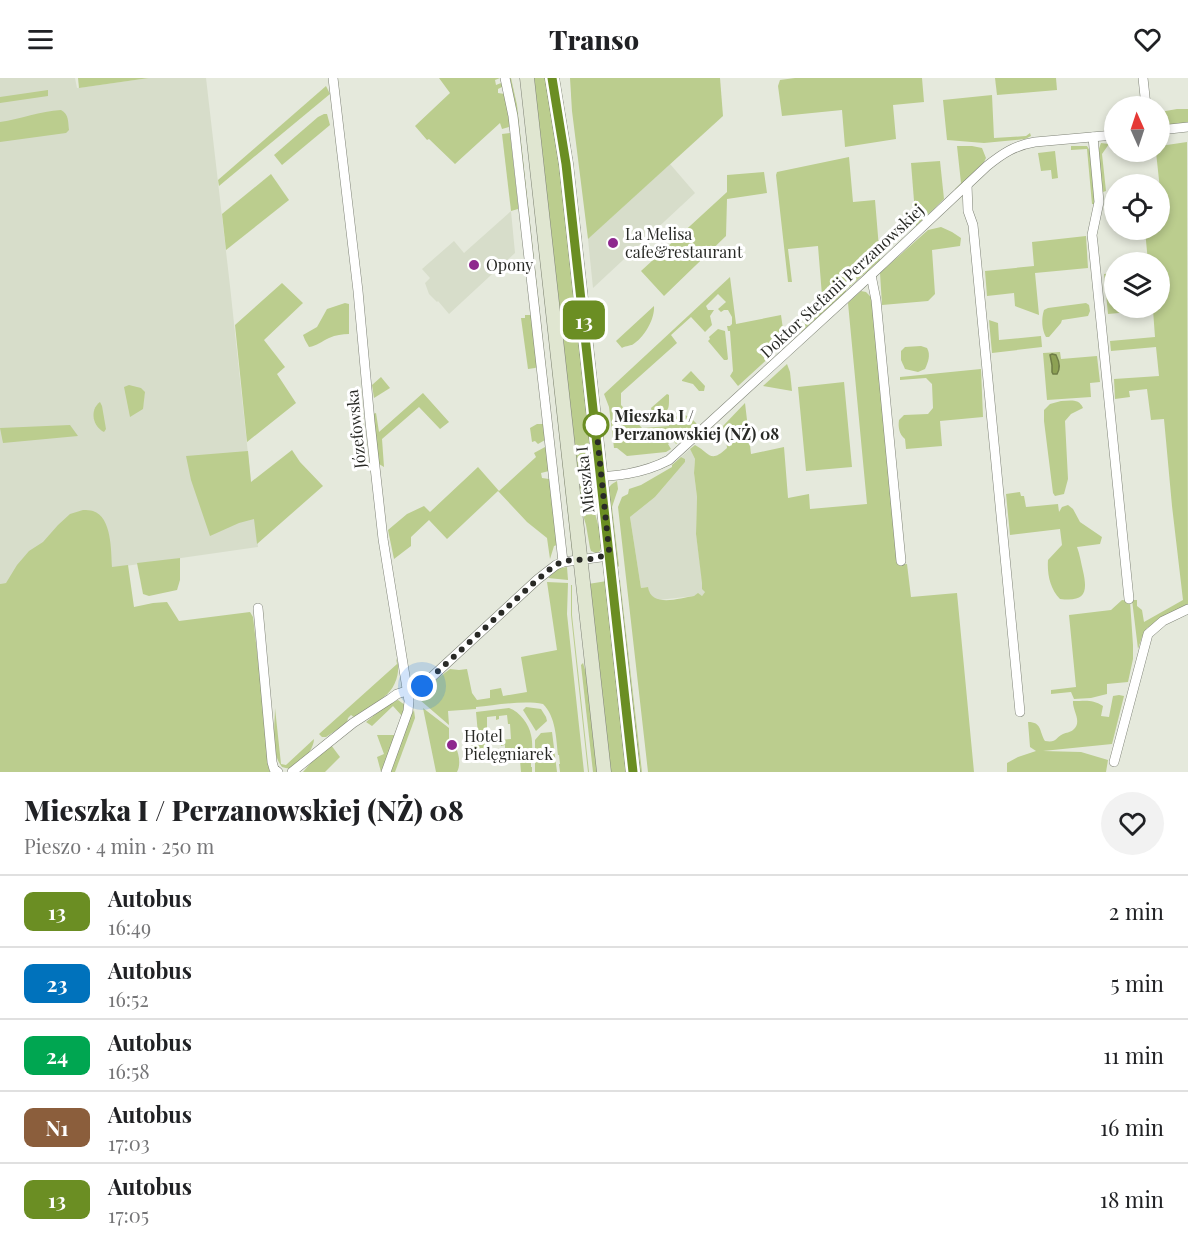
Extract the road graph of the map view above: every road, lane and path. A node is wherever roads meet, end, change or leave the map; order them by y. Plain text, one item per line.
1 (333, 78) edge
2 (505, 78) edge
3 (527, 78) edge
4 (552, 78) edge
5 (1143, 78) edge
6 (1145, 96) edge
7 (1188, 127) edge
8 (1170, 129) edge
9 (1104, 136) edge
10 (1093, 137) junction
11 (967, 185) junction
12 (871, 275) junction
13 (601, 477) junction
14 (572, 485) junction
15 (609, 550) junction
16 (580, 559) junction
17 (901, 561) dead end
18 (563, 562) junction
19 (1129, 599) dead end
20 (258, 608) dead end
21 (1188, 609) edge
22 (408, 691) junction
23 (1020, 712) dead end
24 (1114, 762) dead end
25 (278, 772) edge
26 (292, 772) edge
27 (386, 772) edge
28 (604, 772) edge
29 (633, 772) edge

1 - 22 street, Józefowska
2 - 18 street
3 - 14 street, Mieszka I
4 - 13 street, Mieszka I
5 - 6 street
7 - 8 street
9 - 10 street, Doktor Stefanii Perzanowskiej
10 - 11 street, Doktor Stefanii Perzanowskiej
10 - 19 street
11 - 12 street, Doktor Stefanii Perzanowskiej
11 - 23 street
12 - 13 street, Doktor Stefanii Perzanowskiej
12 - 17 street
13 - 14 street, Doktor Stefanii Perzanowskiej
13 - 15 street, Mieszka I
14 - 16 street, Mieszka I
15 - 16 street
15 - 29 street, Mieszka I
16 - 18 street
16 - 28 street, Mieszka I
18 - 22 street
20 - 25 street
21 - 24 street
22 - 26 street
22 - 27 street, Józefowska

